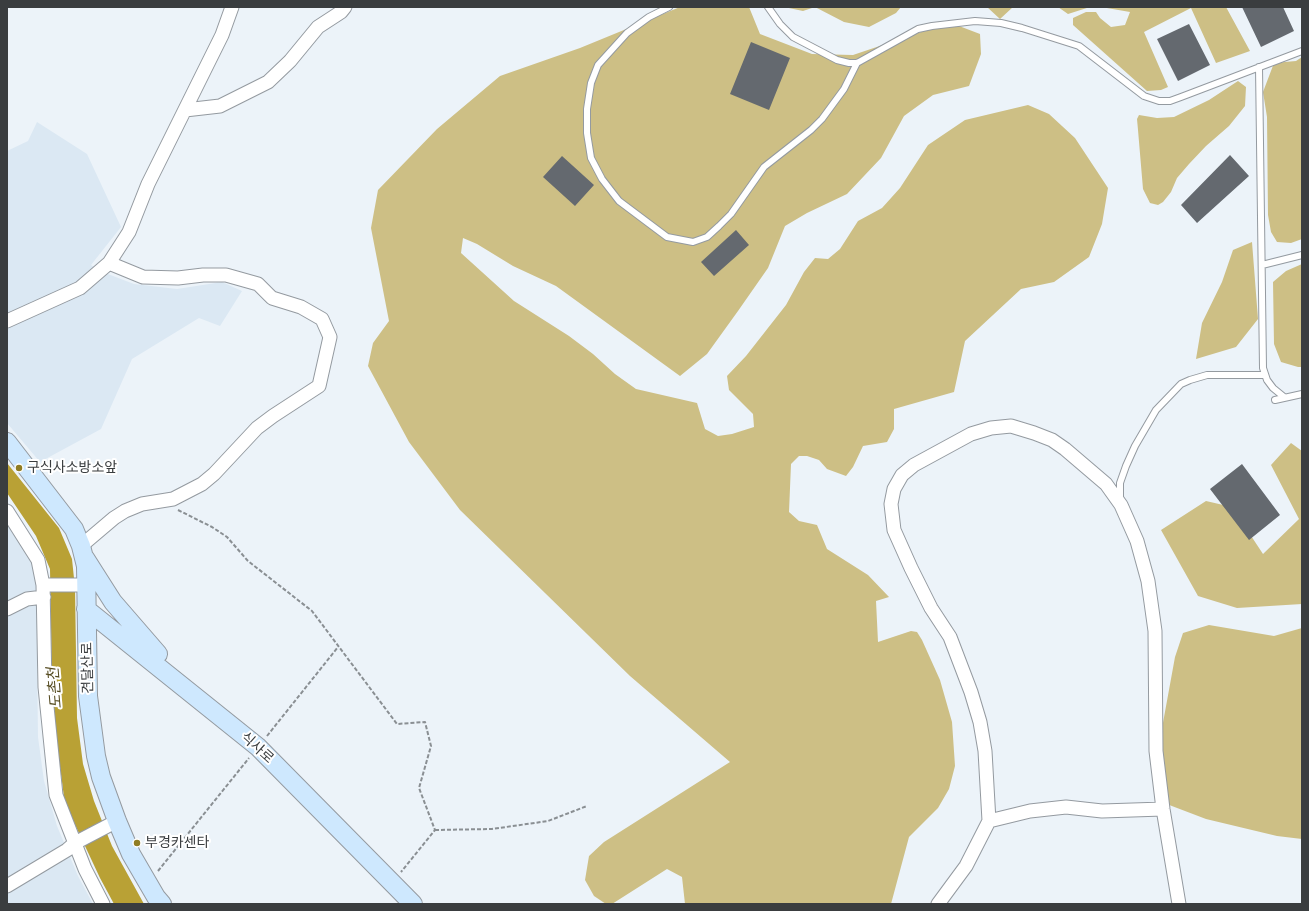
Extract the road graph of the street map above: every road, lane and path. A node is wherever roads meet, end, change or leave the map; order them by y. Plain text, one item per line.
1 (232, 7) edge
2 (345, 7) edge
3 (669, 7) edge
4 (768, 7) edge
5 (1302, 51) edge
6 (857, 63) junction
7 (1259, 67) junction
8 (185, 110) junction
9 (1302, 255) edge
10 (110, 264) junction
11 (1262, 265) junction
12 (7, 321) edge
13 (1266, 375) junction
14 (1302, 394) edge
15 (1284, 398) junction
16 (1275, 400) dead end
17 (7, 442) edge
18 (160, 501) junction
19 (1120, 504) junction
20 (7, 510) edge
21 (83, 552) junction
22 (84, 585) junction
23 (45, 589) junction
24 (7, 609) edge
25 (86, 609) junction
26 (338, 647) junction
27 (167, 673) junction
28 (258, 747) junction
29 (587, 806) dead end
30 (1163, 808) junction
31 (989, 821) junction
32 (114, 823) junction
33 (435, 830) junction
34 (78, 842) junction
35 (148, 883) junction
36 (393, 883) junction
37 (7, 886) edge
38 (103, 904) edge
39 (162, 904) edge
40 (413, 904) edge
41 (938, 904) edge
42 (1179, 904) edge

1 - 8 street
2 - 8 street
3 - 6 lane
4 - 6 lane
5 - 7 lane
6 - 7 lane
7 - 11 lane
8 - 10 street
9 - 11 lane
10 - 12 street
10 - 18 street
11 - 13 lane
13 - 15 lane
13 - 19 lane
14 - 15 lane
15 - 16 lane
17 - 21 street, 견달산로
18 - 21 street
18 - 26 path
19 - 30 street
19 - 31 street
20 - 23 street
21 - 22 street, 견달산로
21 - 27 street
22 - 23 street
22 - 25 street, 견달산로
23 - 24 street
23 - 34 street
25 - 27 street, 식사로
25 - 32 street, 견달산로
26 - 28 path
26 - 33 path
27 - 28 street, 식사로
28 - 35 path
28 - 36 street, 식사로
29 - 33 path
30 - 31 street
30 - 42 street
31 - 41 street
32 - 34 street
32 - 35 street, 견달산로
33 - 36 path
34 - 37 street
34 - 38 street
35 - 39 street, 견달산로
36 - 40 street, 식사로

